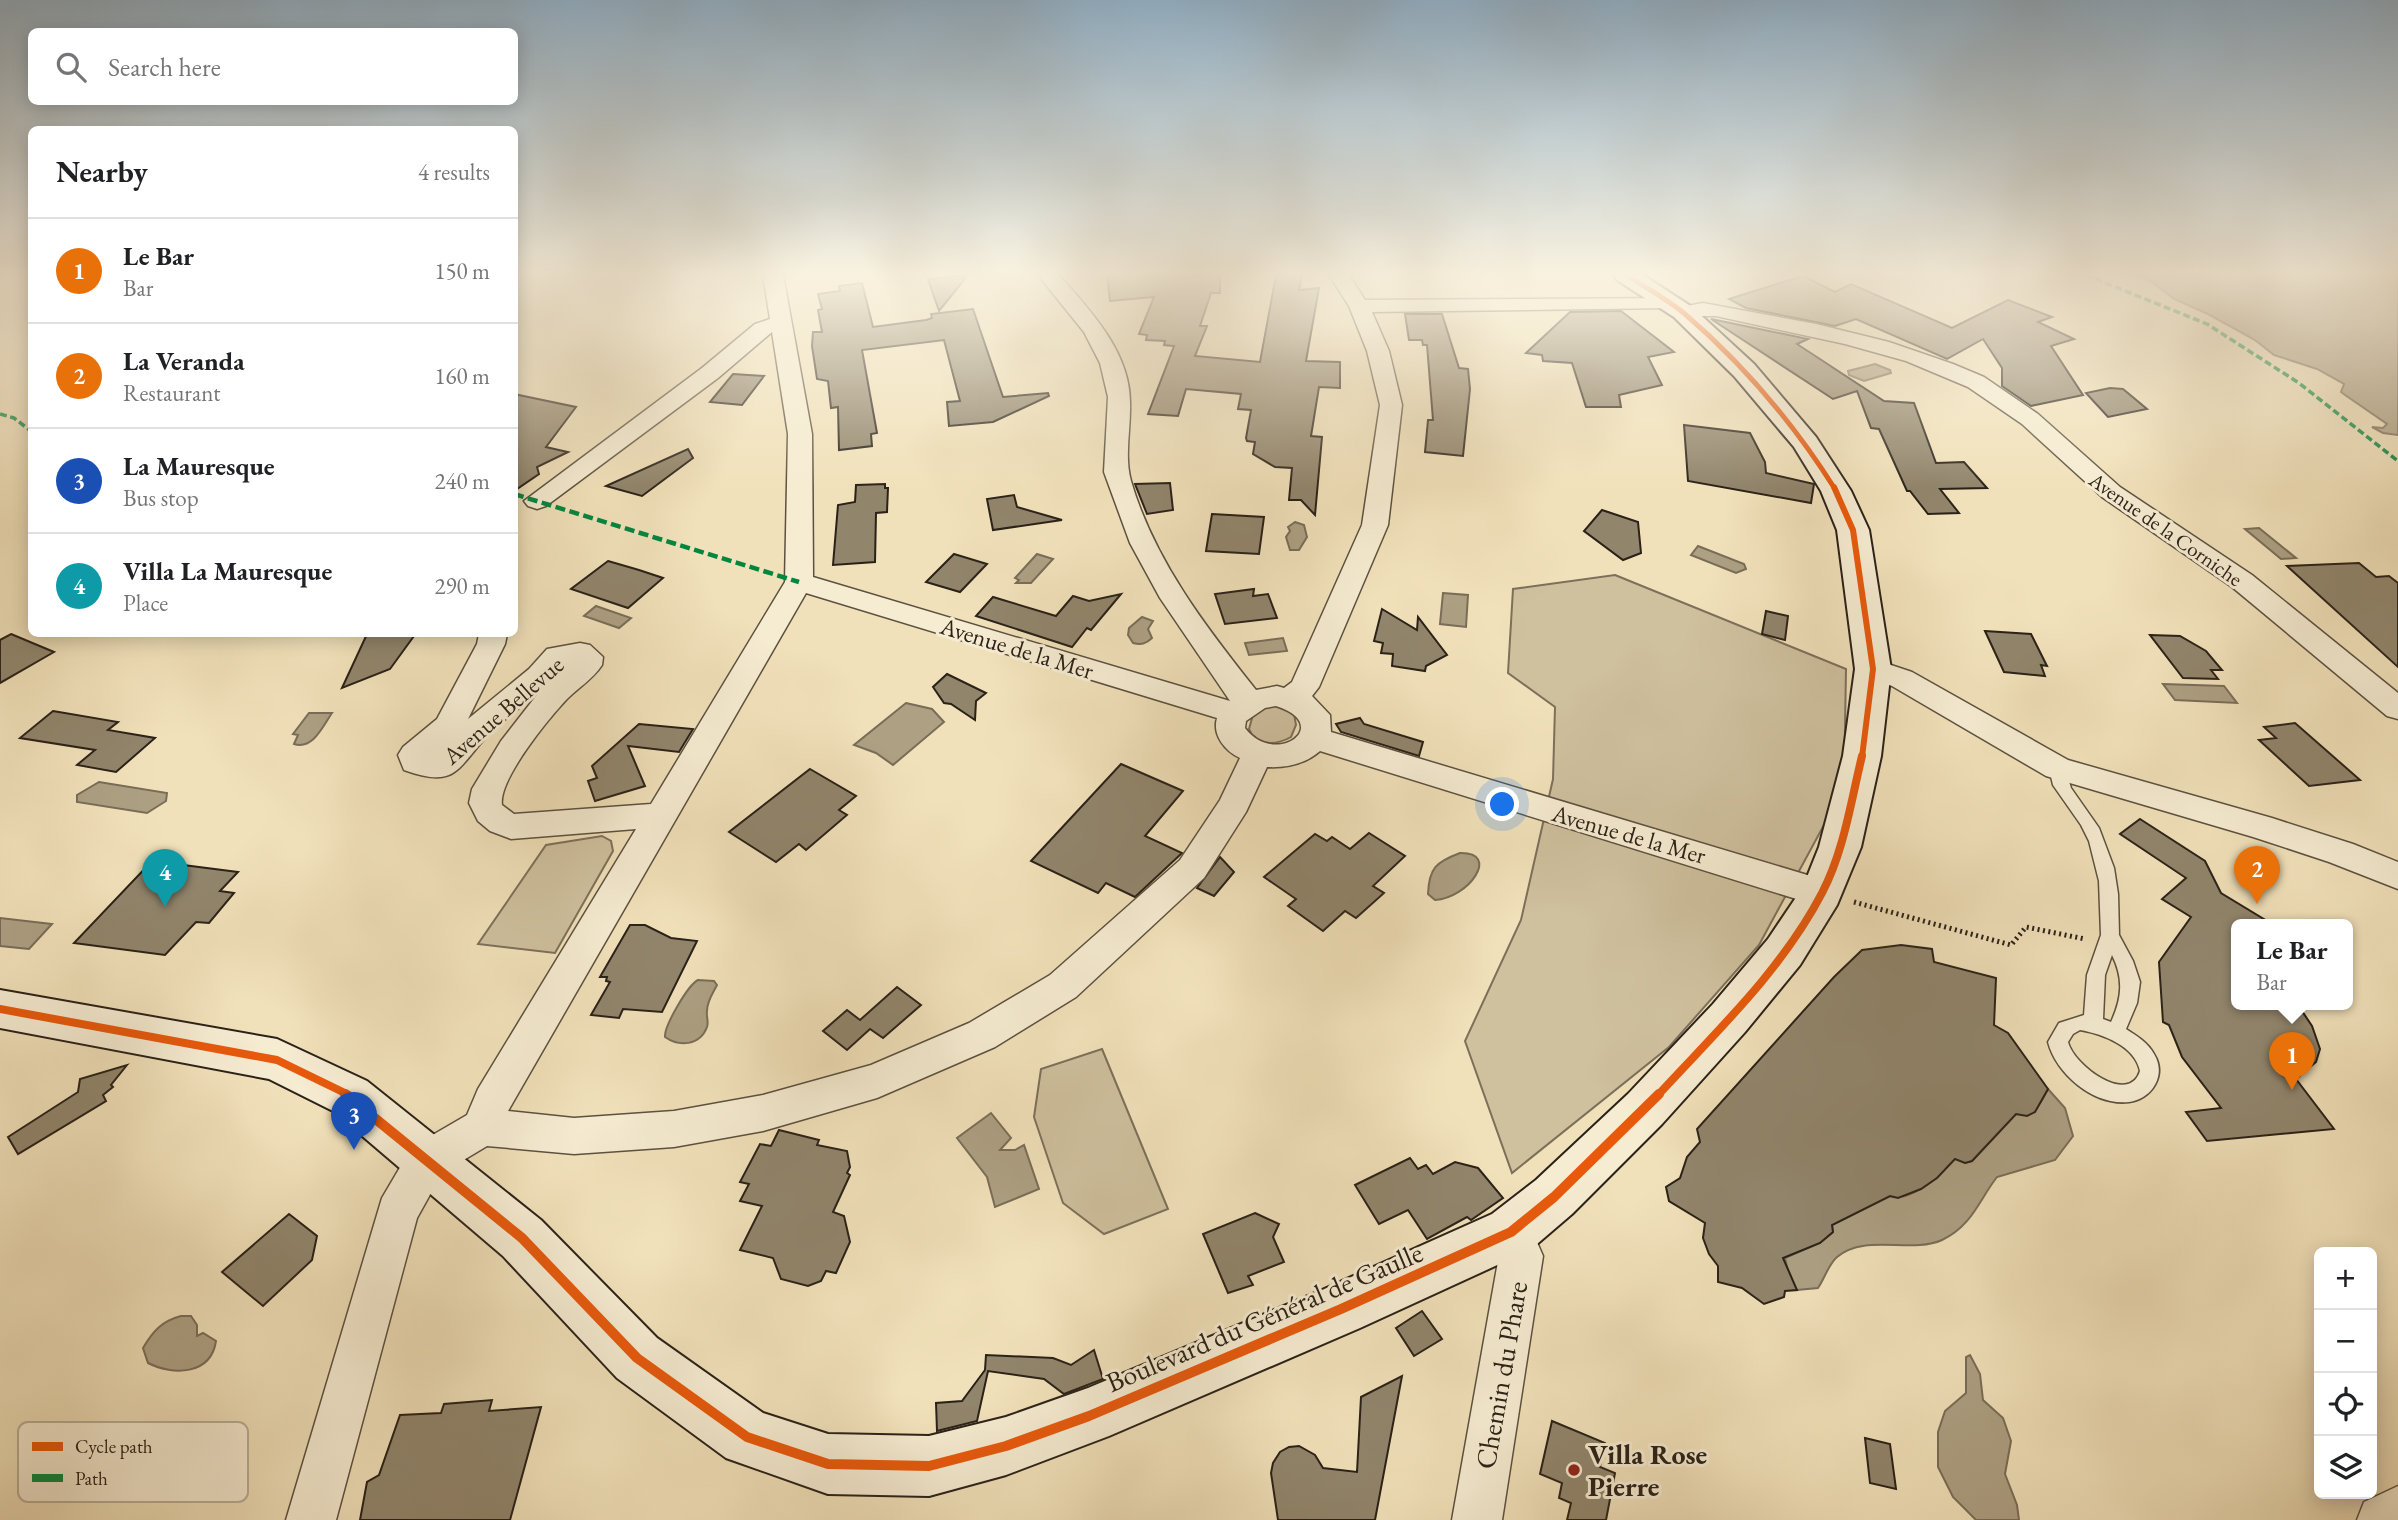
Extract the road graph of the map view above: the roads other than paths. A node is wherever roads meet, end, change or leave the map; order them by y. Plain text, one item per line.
1 (741, 346) edge
2 (785, 346) edge
3 (1103, 346) edge
4 (1376, 346) edge
5 (1718, 346) edge
6 (1880, 346) edge
7 (537, 501) dead end
8 (799, 582) junction
9 (492, 637) edge
10 (1873, 669) junction
11 (1291, 698) junction
12 (1241, 707) junction
13 (2398, 709) edge
14 (1316, 738) junction
15 (1258, 754) junction
16 (2057, 768) junction
17 (659, 815) junction
18 (2398, 876) edge
19 (1822, 894) junction
20 (2110, 935) junction
21 (0, 1009) edge
22 (2093, 1023) junction
23 (2116, 1031) junction
24 (482, 1127) junction
25 (427, 1160) junction
26 (1511, 1232) junction
27 (2398, 1511) edge
28 (311, 1520) edge
29 (1477, 1520) edge
30 (2382, 1520) edge

1 - 7 street
2 - 8 street
3 - 12 street
4 - 11 street
5 - 10 street, Boulevard du Général de Gaulle
6 - 13 street, Avenue de la Corniche
8 - 12 street, Avenue de la Mer
8 - 17 street
9 - 17 street, Avenue Bellevue
10 - 16 street
10 - 19 street, Boulevard du Général de Gaulle
11 - 12 street
11 - 14 street
12 - 15 street
14 - 15 street
14 - 19 street, Avenue de la Mer
15 - 24 street
16 - 18 street
16 - 20 lane
17 - 24 street
19 - 26 street, Boulevard du Général de Gaulle
20 - 22 lane
20 - 23 lane
21 - 25 street, Boulevard du Général de Gaulle
22 - 23 lane
22 - 23 lane
24 - 25 street
25 - 26 street, Boulevard du Général de Gaulle
25 - 28 street
26 - 29 street, Chemin du Phare
27 - 30 street

